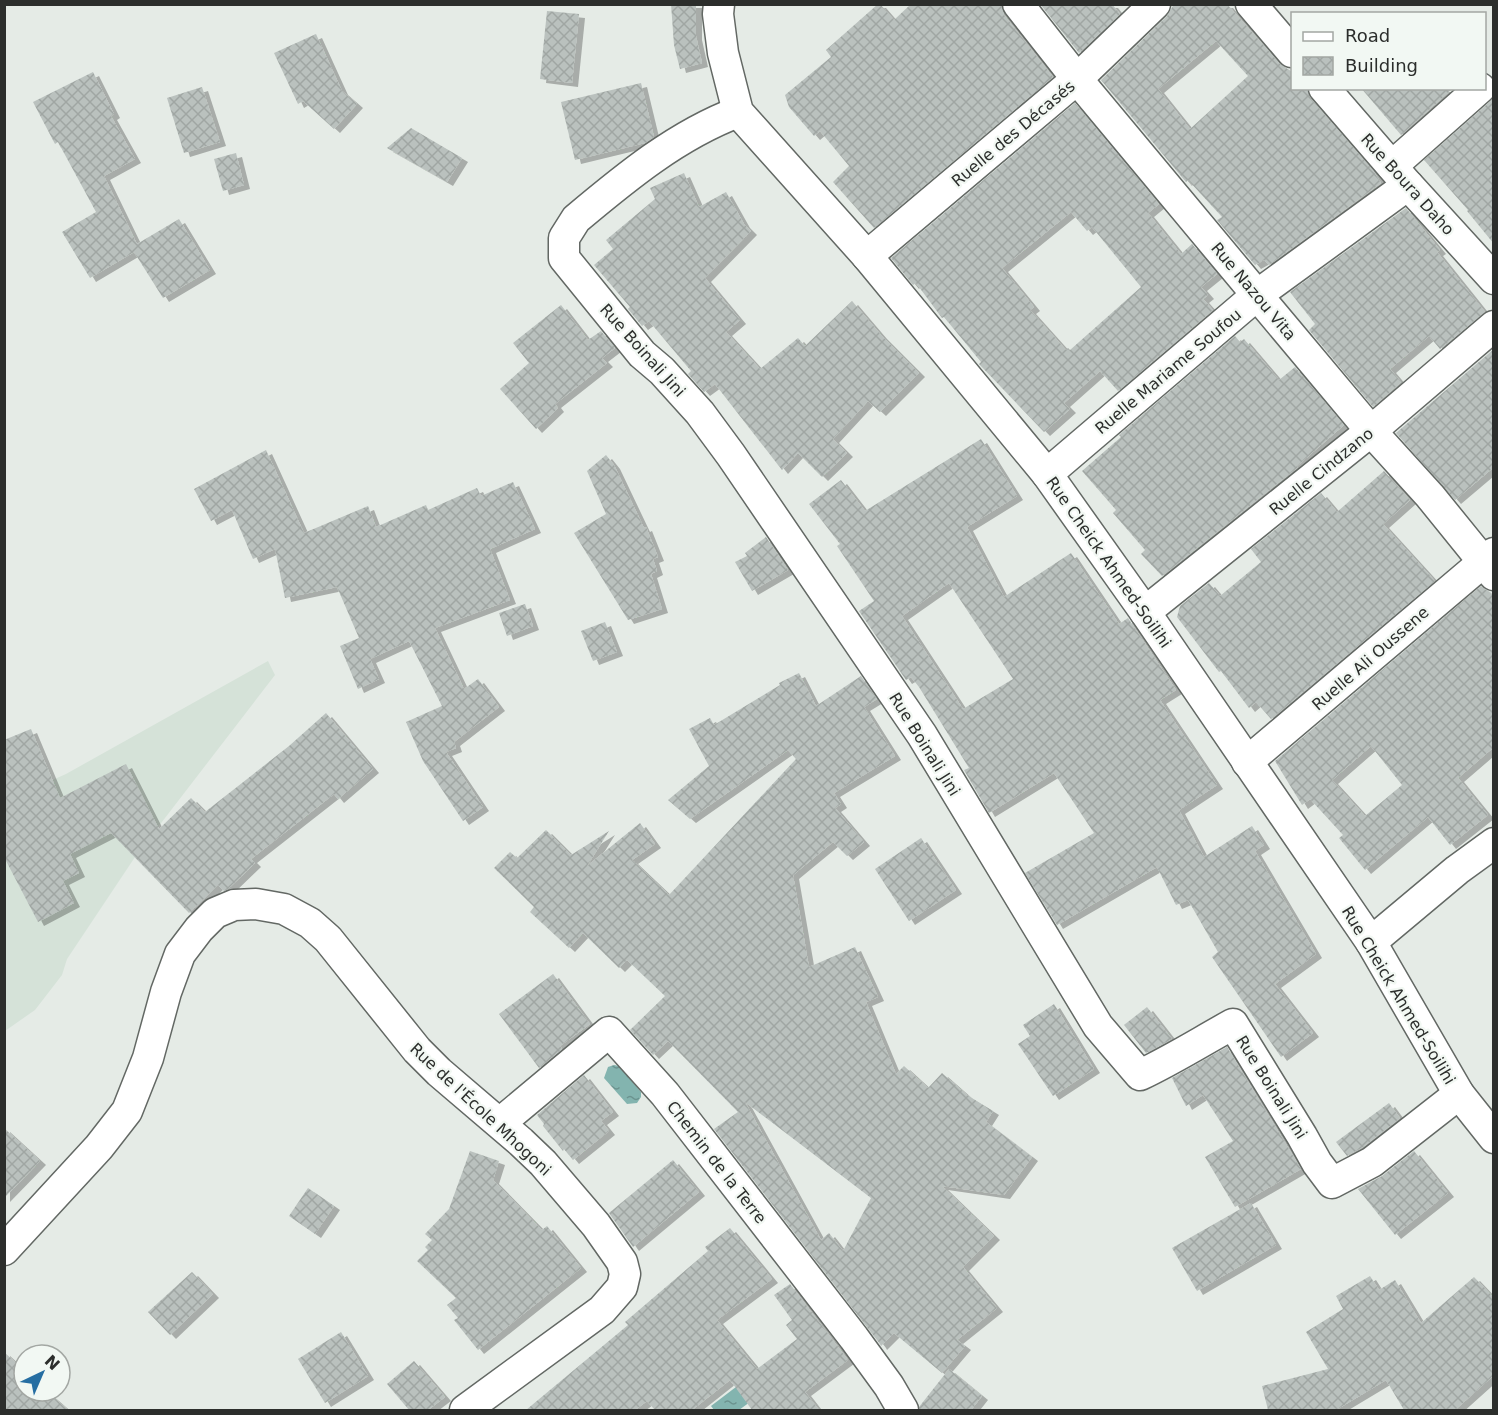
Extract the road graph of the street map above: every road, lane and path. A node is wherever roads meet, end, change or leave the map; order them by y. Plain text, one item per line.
1 (719, 4) edge
2 (1018, 4) edge
3 (1155, 4) edge
4 (1251, 4) edge
5 (1291, 50) edge
6 (1077, 79) junction
7 (1326, 90) edge
8 (1478, 90) edge
9 (738, 112) junction
10 (1400, 176) junction
11 (867, 256) junction
12 (1494, 279) edge
13 (1257, 295) junction
14 (1494, 326) edge
15 (1371, 431) junction
16 (1047, 474) junction
17 (1490, 564) edge
18 (1145, 612) junction
19 (1247, 762) junction
20 (1494, 843) edge
21 (1371, 942) junction
22 (1459, 1094) junction
23 (500, 1123) junction
24 (1494, 1138) edge
25 (4, 1250) edge
26 (465, 1410) edge
27 (903, 1410) edge

1 - 9 street, Rue Cheick Ahmed-Soilihi
2 - 6 street, Rue Nazou Vita
3 - 6 street, Ruelle des Décasés
4 - 5 street
6 - 11 street, Ruelle des Décasés
6 - 13 street, Rue Nazou Vita
7 - 10 street, Rue Boura Daho
8 - 10 street, Ruelle Mariame Soufou
9 - 11 street, Rue Cheick Ahmed-Soilihi
9 - 22 street, Rue Boinali Jini
10 - 12 street, Rue Boura Daho
10 - 13 street, Ruelle Mariame Soufou
11 - 16 street, Rue Cheick Ahmed-Soilihi
13 - 15 street, Rue Nazou Vita
13 - 16 street, Ruelle Mariame Soufou
14 - 15 street, Ruelle Cindzano
15 - 17 street, Rue Nazou Vita
15 - 18 street, Ruelle Cindzano
16 - 18 street, Rue Cheick Ahmed-Soilihi
17 - 19 street, Ruelle Ali Oussene
18 - 19 street, Rue Cheick Ahmed-Soilihi
19 - 21 street, Rue Cheick Ahmed-Soilihi
20 - 21 street
21 - 22 street, Rue Cheick Ahmed-Soilihi
22 - 24 street, Rue Cheick Ahmed-Soilihi
23 - 25 street, Rue de l'École Mhogoni
23 - 26 street, Rue de l'École Mhogoni
23 - 27 street, Chemin de la Terre

